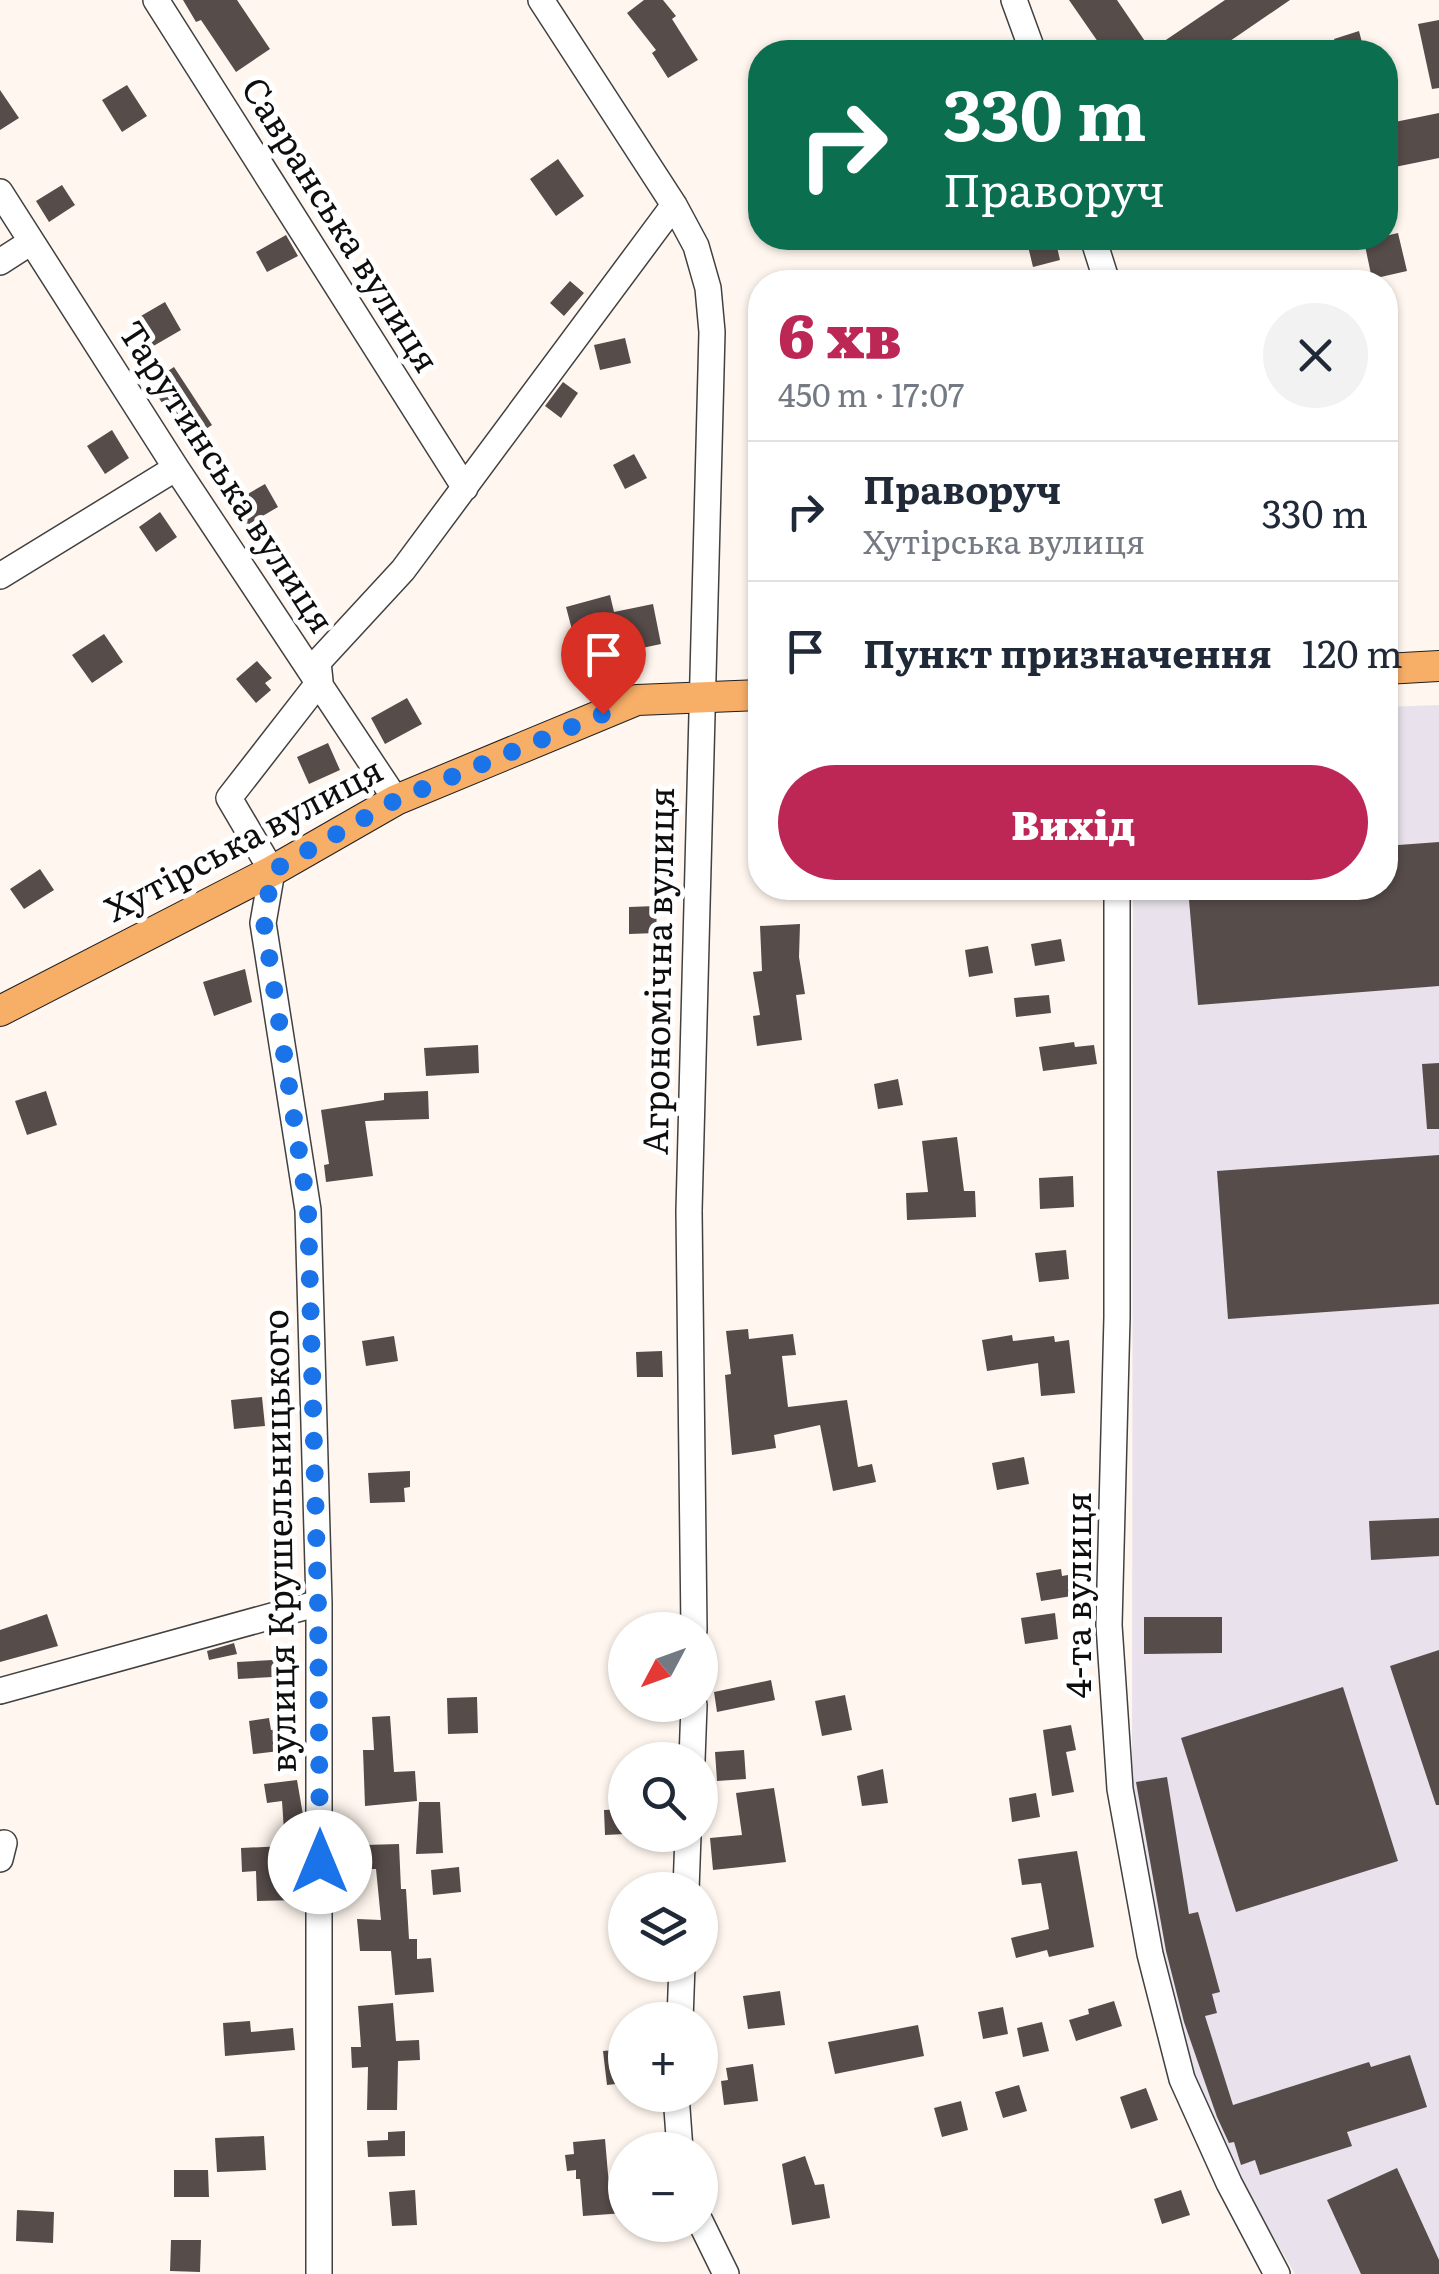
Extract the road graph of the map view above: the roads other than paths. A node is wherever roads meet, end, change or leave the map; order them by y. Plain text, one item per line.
1 (156, 0) edge
2 (541, 0) edge
3 (1014, 0) edge
4 (1029, 40) edge
5 (0, 192) edge
6 (674, 205) junction
7 (32, 242) junction
8 (0, 262) edge
9 (176, 468) junction
10 (465, 488) junction
11 (0, 576) edge
12 (1439, 666) edge
13 (1398, 669) edge
14 (320, 681) junction
15 (748, 695) edge
16 (700, 697) junction
17 (396, 800) junction
18 (272, 871) junction
19 (1116, 900) edge
20 (0, 1011) edge
21 (318, 1603) junction
22 (694, 1612) edge
23 (0, 1691) edge
24 (710, 2242) edge
25 (319, 2274) edge
26 (726, 2274) edge
27 (1277, 2274) edge

1 - 10 street, Савранська вулиця
2 - 6 street, Агрономічна вулиця
3 - 4 street
5 - 7 street, Тарутинська вулиця
6 - 10 street
6 - 16 street, Агрономічна вулиця
7 - 8 street
7 - 9 street, Тарутинська вулиця
9 - 11 street
9 - 14 street, Тарутинська вулиця
10 - 14 street
12 - 13 main road
14 - 17 street, Тарутинська вулиця
14 - 18 street
15 - 16 main road, Хутірська вулиця
16 - 17 main road, Хутірська вулиця
16 - 22 street, Агрономічна вулиця
17 - 18 main road, Хутірська вулиця
18 - 20 main road, Хутірська вулиця
18 - 21 street, вулиця Крушельницького
19 - 27 street, 4-та вулиця
21 - 23 street
21 - 25 street, вулиця Крушельницького
24 - 26 street

